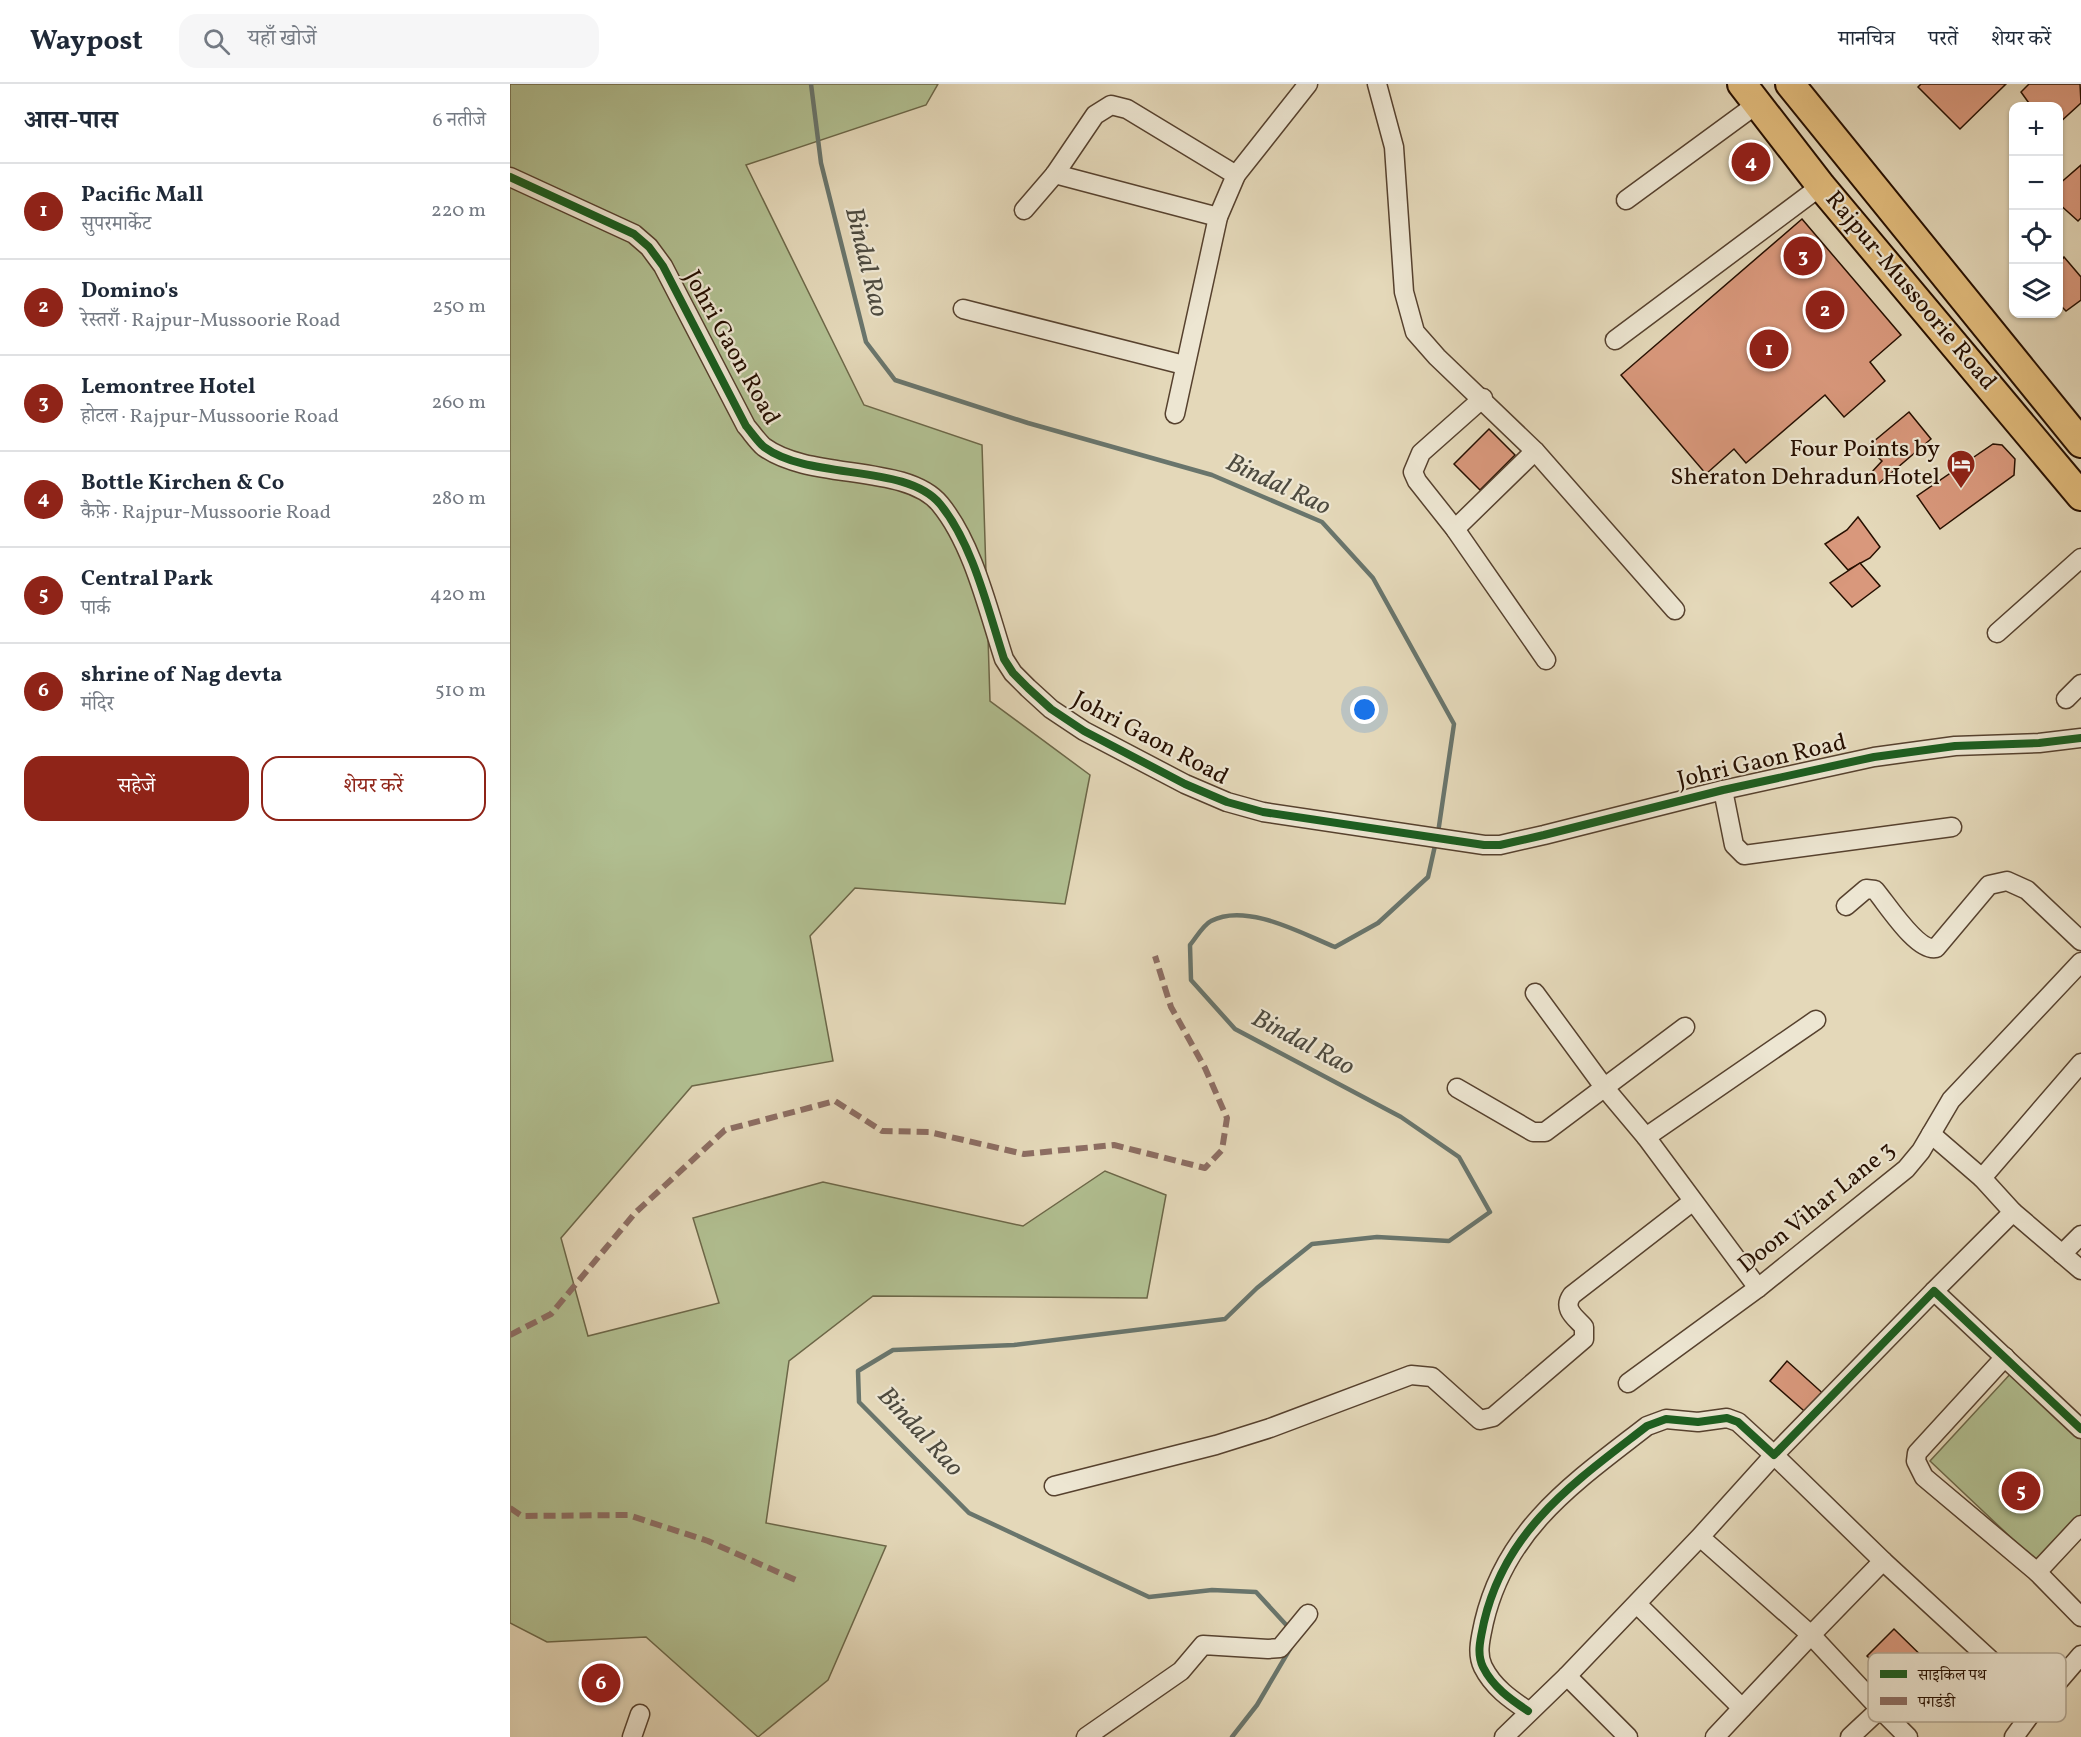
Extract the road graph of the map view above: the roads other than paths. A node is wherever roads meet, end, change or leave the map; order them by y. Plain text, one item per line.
1 (1308, 84) edge
2 (1377, 84) edge
3 (1790, 84) edge
4 (1749, 94) edge
5 (1055, 174) junction
6 (1236, 175) junction
7 (510, 177) edge
8 (1821, 186) junction
9 (1626, 201) dead end
10 (1024, 210) dead end
11 (1218, 217) junction
12 (963, 309) dead end
13 (1615, 340) dead end
14 (1184, 365) junction
15 (1483, 398) junction
16 (1175, 414) dead end
17 (2081, 443) edge
18 (1535, 451) junction
19 (2081, 496) edge
20 (1455, 529) junction
21 (2081, 558) edge
22 (1675, 610) dead end
23 (1997, 633) dead end
24 (1546, 660) dead end
25 (2081, 684) edge
26 (2066, 699) dead end
27 (2081, 738) edge
28 (1722, 790) junction
29 (1952, 827) dead end
30 (1846, 906) dead end
31 (2081, 941) edge
32 (2081, 962) edge
33 (1535, 993) dead end
34 (1816, 1020) dead end
35 (1685, 1027) dead end
36 (2081, 1063) edge
37 (1604, 1087) junction
38 (1457, 1088) dead end
39 (1931, 1134) junction
40 (1646, 1137) junction
41 (1982, 1178) junction
42 (1692, 1202) junction
43 (2013, 1212) junction
44 (2081, 1235) edge
45 (2062, 1254) junction
46 (2081, 1270) edge
47 (1758, 1288) junction
48 (1934, 1292) junction
49 (2005, 1357) junction
50 (1628, 1383) dead end
51 (2081, 1429) edge
52 (1774, 1455) junction
53 (1054, 1486) dead end
54 (2081, 1525) edge
55 (1700, 1537) junction
56 (1883, 1561) junction
57 (2037, 1572) junction
58 (1637, 1604) junction
59 (1308, 1614) dead end
60 (2081, 1617) edge
61 (1811, 1635) junction
62 (1983, 1653) edge
63 (2081, 1655) edge
64 (2066, 1672) edge
65 (1568, 1676) junction
66 (1868, 1696) edge
67 (1742, 1708) junction
68 (1528, 1711) junction
69 (640, 1714) dead end
70 (1868, 1720) edge
71 (1893, 1722) edge
72 (2025, 1722) edge
73 (632, 1737) edge
74 (1086, 1737) edge
75 (1504, 1737) edge
76 (1628, 1737) edge
77 (1715, 1737) edge
78 (1850, 1737) edge
79 (1908, 1737) edge
80 (2014, 1737) edge

1 - 6 street
2 - 15 street
3 - 17 main road, Rajpur-Mussoorie Road
4 - 8 main road, Rajpur-Mussoorie Road
4 - 9 street
5 - 6 street
5 - 10 street
5 - 11 street
6 - 11 street
7 - 28 street, Johri Gaon Road
8 - 13 street
8 - 19 main road, Rajpur-Mussoorie Road
11 - 14 street
12 - 14 street
14 - 16 street
15 - 18 street
15 - 20 street
18 - 20 street
18 - 22 street
20 - 24 street
21 - 23 street
25 - 26 street
27 - 28 street, Johri Gaon Road
28 - 29 street
30 - 31 street
32 - 39 street, Doon Vihar Lane 3
33 - 37 street
34 - 40 street
35 - 37 street
36 - 41 street
37 - 38 street
37 - 40 street
39 - 41 street
39 - 47 street, Doon Vihar Lane 3
40 - 42 street
41 - 43 street
42 - 47 street
42 - 53 street
43 - 45 street
43 - 48 street
44 - 45 street
45 - 46 street
47 - 50 street, Doon Vihar Lane 3
48 - 49 street
48 - 52 street
49 - 51 street
49 - 57 street
52 - 55 street
52 - 56 street
52 - 68 street
54 - 57 street
55 - 58 street
55 - 61 street
56 - 61 street
56 - 62 street
57 - 60 street
58 - 65 street
58 - 67 street
59 - 74 street
61 - 66 street
61 - 67 street
63 - 64 street
65 - 68 street
65 - 76 street
67 - 77 street
68 - 75 street
69 - 73 street
70 - 78 street
71 - 79 street
72 - 80 street

